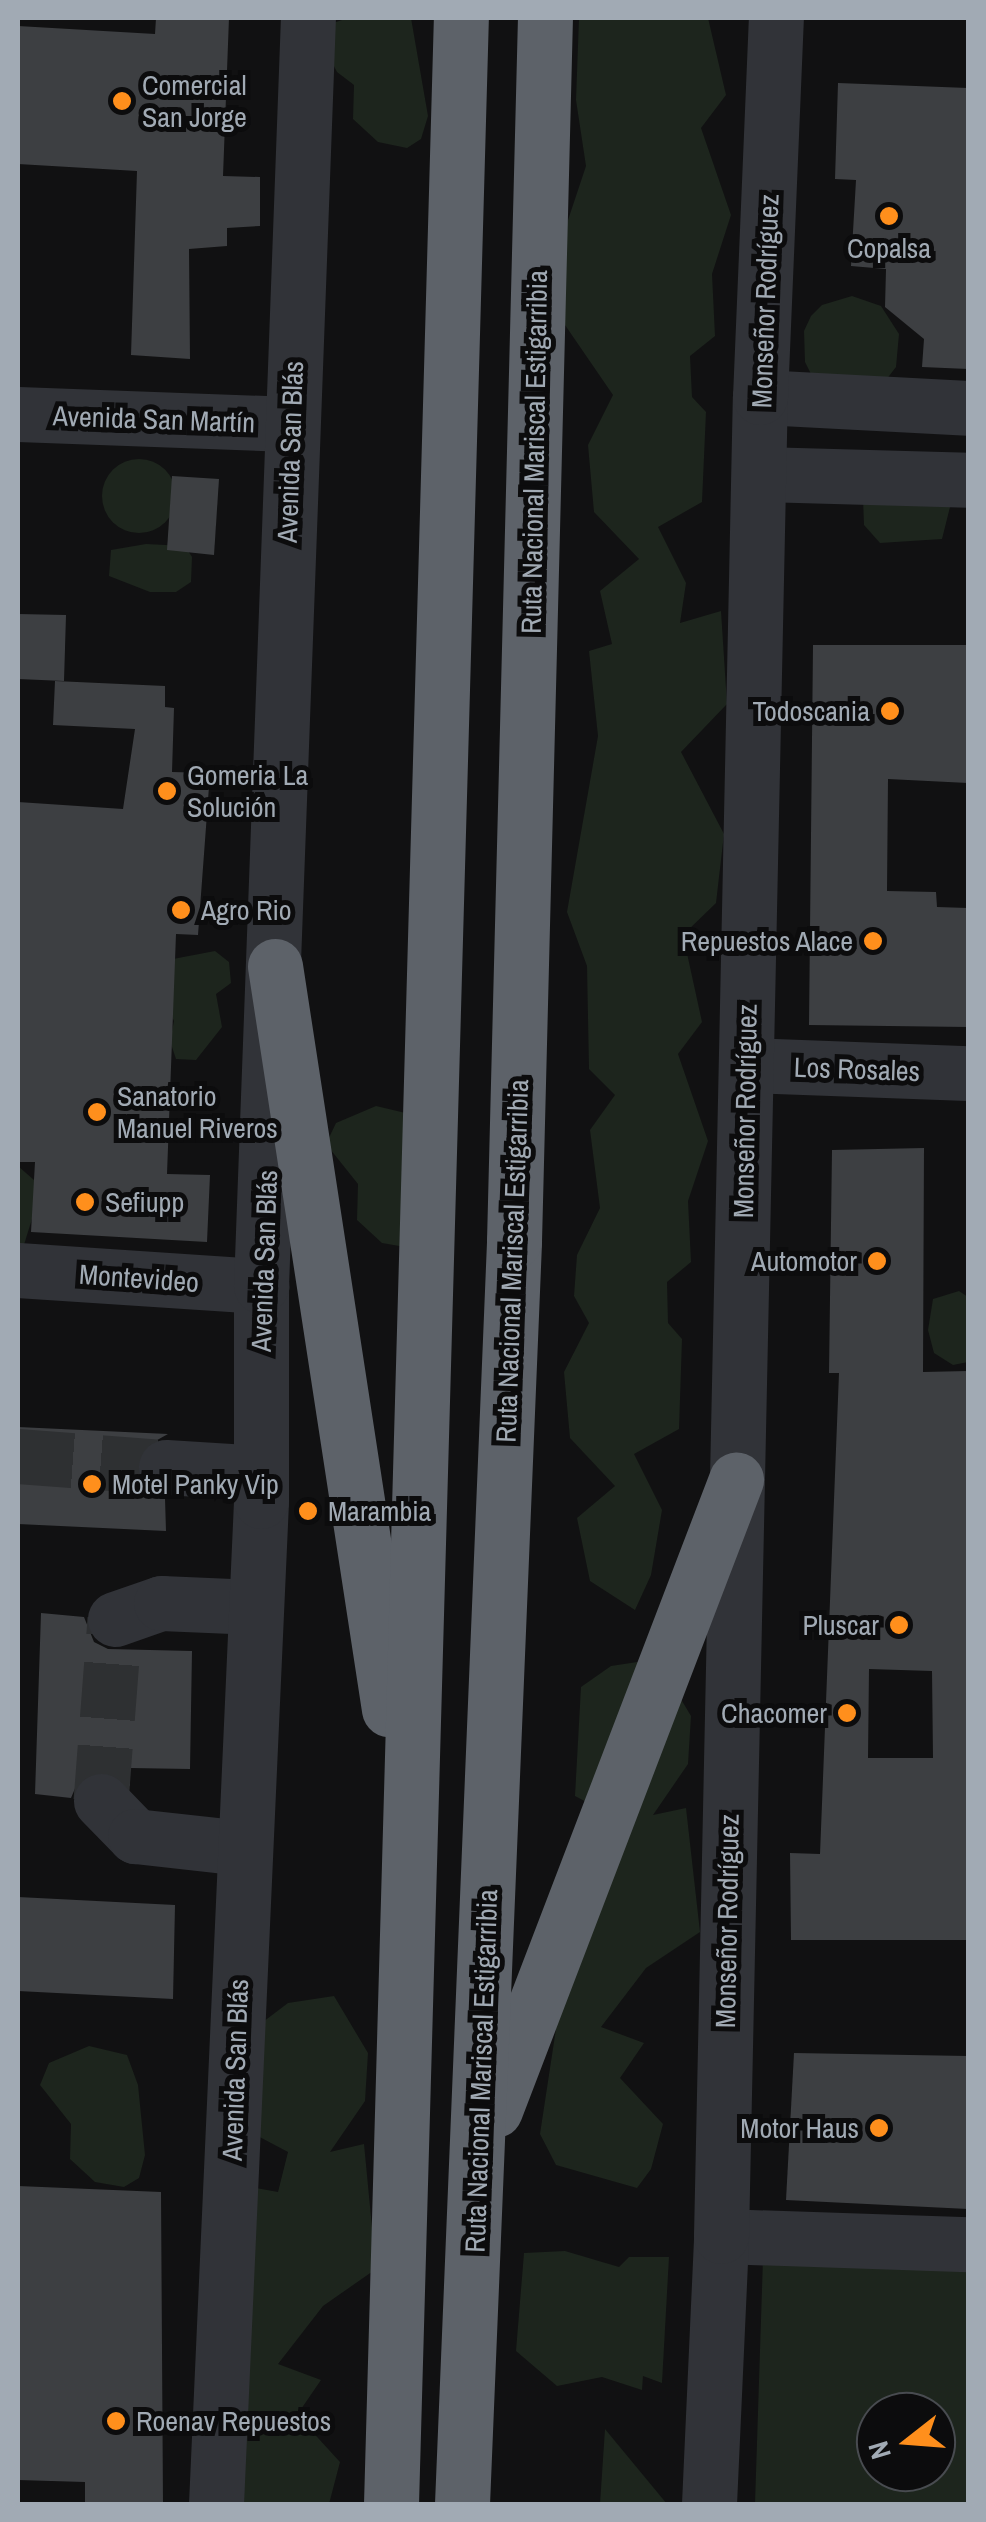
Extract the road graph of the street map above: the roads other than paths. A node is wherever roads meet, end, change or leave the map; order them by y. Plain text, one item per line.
1 (308, 18) edge
2 (461, 18) edge
3 (544, 18) edge
4 (776, 18) edge
5 (760, 396) junction
6 (968, 408) edge
7 (18, 414) edge
8 (291, 424) junction
9 (758, 474) junction
10 (968, 480) edge
11 (275, 966) junction
12 (746, 1065) junction
13 (968, 1073) edge
14 (18, 1270) edge
15 (261, 1286) junction
16 (166, 1467) tunnel mouth
17 (261, 1474) junction
18 (736, 1480) junction
19 (240, 1606) junction
20 (115, 1619) dead end
21 (101, 1800) dead end
22 (225, 1846) junction
23 (410, 1848) junction
24 (478, 2154) junction
25 (721, 2236) junction
26 (968, 2244) edge
27 (216, 2504) edge
28 (391, 2504) edge
29 (462, 2504) edge
30 (709, 2504) edge

1 - 8 street, Avenida San Blás
2 - 23 highway
3 - 24 highway, Ruta Nacional Mariscal Estigarribia
4 - 5 street, Monseñor Rodríguez
5 - 6 street
5 - 9 street, Monseñor Rodríguez
7 - 8 street, Avenida San Martín
8 - 11 street, Avenida San Blás
9 - 10 street
9 - 12 street, Monseñor Rodríguez
11 - 15 street, Avenida San Blás
11 - 23 highway
12 - 13 street, Los Rosales
12 - 18 street, Monseñor Rodríguez
14 - 15 street, Montevideo
15 - 17 street, Avenida San Blás
16 - 17 street
17 - 19 street, Avenida San Blás
18 - 24 highway
18 - 25 street, Monseñor Rodríguez
19 - 20 street
19 - 22 street, Avenida San Blás
21 - 22 street
22 - 27 street, Avenida San Blás
23 - 28 highway
24 - 29 highway, Ruta Nacional Mariscal Estigarribia
25 - 26 street
25 - 30 street, Monseñor Rodríguez

